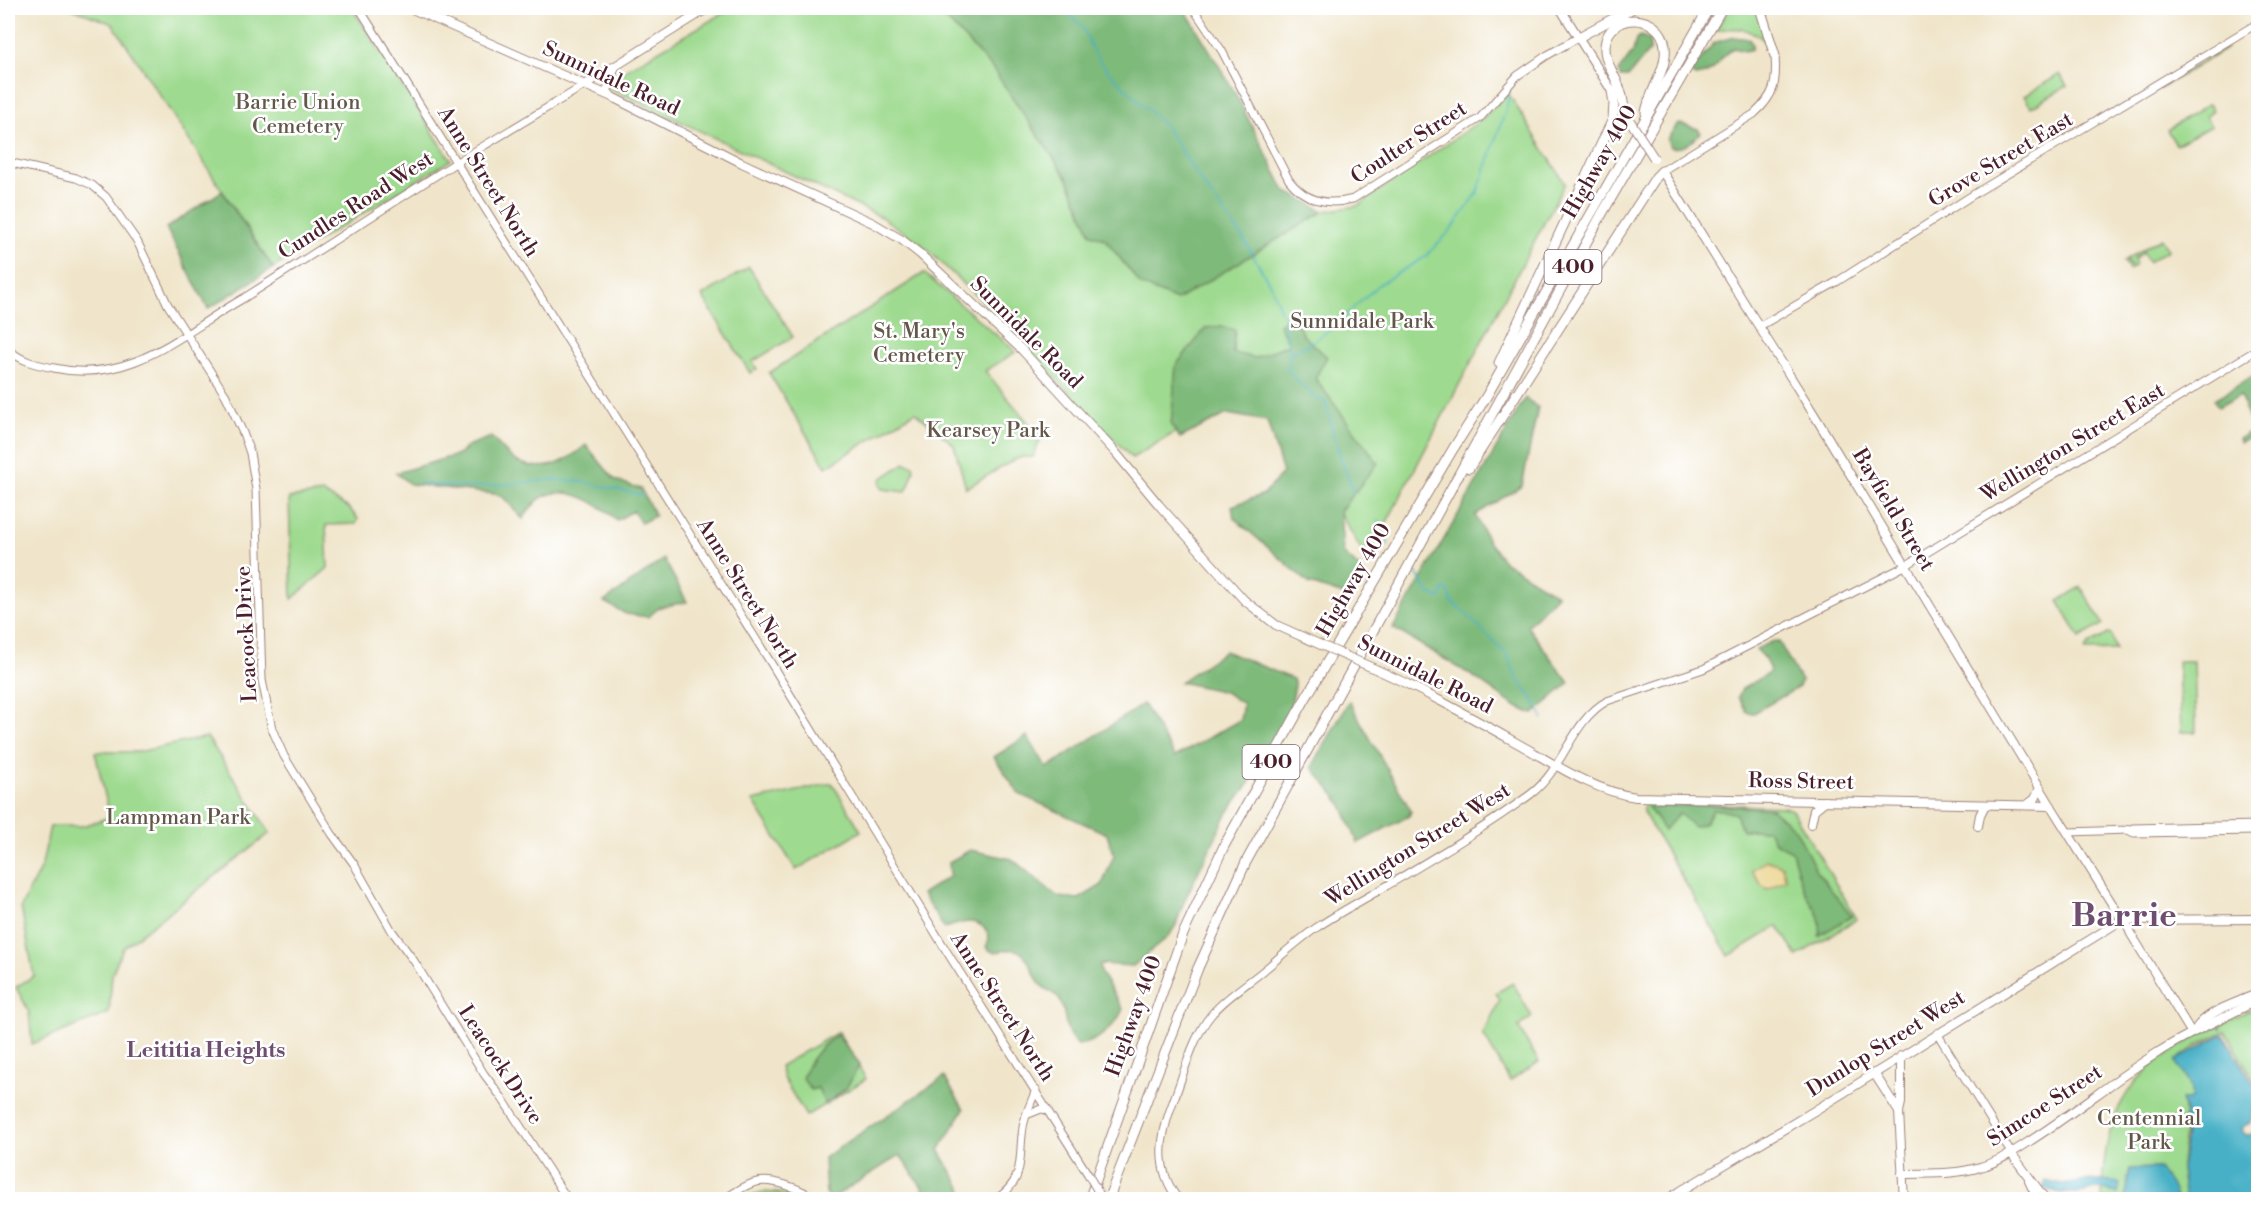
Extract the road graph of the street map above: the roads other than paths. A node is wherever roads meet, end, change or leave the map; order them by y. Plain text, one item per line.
1 (359, 8) edge
2 (410, 8) edge
3 (708, 8) edge
4 (1193, 8) edge
5 (1560, 8) edge
6 (1633, 8) edge
7 (1709, 8) edge
8 (1722, 8) edge
9 (1760, 8) edge
10 (2259, 23) edge
11 (1579, 37) junction
12 (1775, 56) joint
13 (615, 65) junction
14 (585, 85) junction
15 (1612, 91) junction
16 (612, 97) junction
17 (1625, 113) junction
18 (1645, 121) junction
19 (8, 162) edge
20 (457, 162) junction
21 (1662, 171) junction
22 (1760, 326) junction
23 (187, 334) junction
24 (8, 349) edge
25 (2259, 349) edge
26 (1486, 397) junction
27 (1429, 529) junction
28 (1905, 566) junction
29 (1557, 765) junction
30 (2040, 788) junction
31 (1825, 801) junction
32 (1985, 804) junction
33 (2026, 805) junction
34 (2051, 806) junction
35 (1811, 824) dead end
36 (2259, 825) edge
37 (1978, 826) dead end
38 (2128, 830) junction
39 (2259, 831) edge
40 (2069, 832) junction
41 (2259, 919) edge
42 (2125, 920) junction
43 (2259, 993) edge
44 (2259, 1000) edge
45 (2193, 1031) junction
46 (1937, 1034) junction
47 (1901, 1056) junction
48 (1874, 1073) junction
49 (1036, 1090) junction
50 (1048, 1110) junction
51 (1899, 1112) junction
52 (1026, 1115) junction
53 (2011, 1153) junction
54 (1902, 1174) junction
55 (2028, 1176) junction
56 (1684, 1189) joint
57 (568, 1200) edge
58 (723, 1200) edge
59 (817, 1200) edge
60 (995, 1200) edge
61 (1089, 1200) edge
62 (1103, 1200) edge
63 (1108, 1200) edge
64 (1179, 1200) edge
65 (1666, 1200) edge
66 (1904, 1200) edge
67 (2038, 1200) edge
68 (2046, 1200) edge

1 - 20 street, Anne Street North
2 - 14 main road, Sunnidale Road
3 - 13 main road, Cundles Road West
4 - 11 street, Coulter Street
5 - 11 main road, Bayfield Street
6 - 11 highway
7 - 18 highway, Highway 400 / 400
8 - 27 highway, Highway 400 / 400
9 - 12 highway
10 - 22 street, Grove Street East
11 - 15 main road, Bayfield Street
12 - 21 street
13 - 14 main road, Cundles Road West
13 - 16 main road
14 - 16 main road, Sunnidale Road
14 - 20 street, Cundles Road West
15 - 17 main road, Bayfield Street
15 - 26 highway
16 - 29 main road, Sunnidale Road, bridge
17 - 18 highway
17 - 21 main road, Bayfield Street, bridge
18 - 26 highway, Highway 400 / 400
19 - 23 street, Leacock Drive
20 - 23 street, Cundles Road West
20 - 49 street, Anne Street North
21 - 22 main road, Bayfield Street
21 - 27 highway
22 - 28 main road, Bayfield Street
23 - 24 street, Cundles Road West
23 - 57 street, Leacock Drive
25 - 28 street, Wellington Street East
26 - 61 highway, Highway 400 / 400
27 - 63 highway, Highway 400 / 400
28 - 29 street, Wellington Street West
28 - 30 main road, Bayfield Street
29 - 31 main road, Ross Street
29 - 64 street, Wellington Street West
30 - 33 main road
30 - 34 main road, Bayfield Street
31 - 32 main road, Ross Street
31 - 35 main road
32 - 33 main road, Ross Street
32 - 37 main road
33 - 34 main road, Ross Street
34 - 40 main road, Bayfield Street
36 - 38 street
38 - 39 street
38 - 40 street
40 - 42 main road, Bayfield Street
41 - 42 main road
42 - 45 main road, Bayfield Street
42 - 46 main road, Dunlop Street West
43 - 45 main road, Simcoe Street
44 - 45 main road, Simcoe Street
45 - 53 main road, Simcoe Street
46 - 47 main road, Dunlop Street West
46 - 53 street
47 - 48 main road, Dunlop Street West
47 - 51 main road
48 - 51 main road
48 - 56 main road, Dunlop Street West
49 - 50 street, Anne Street North
49 - 52 street
50 - 52 street
50 - 62 street, Anne Street North, bridge
51 - 54 main road
52 - 60 street
53 - 54 main road, Simcoe Street
53 - 55 main road
54 - 66 main road
55 - 67 main road
55 - 68 main road
56 - 65 main road, Dunlop Street West
58 - 59 street

